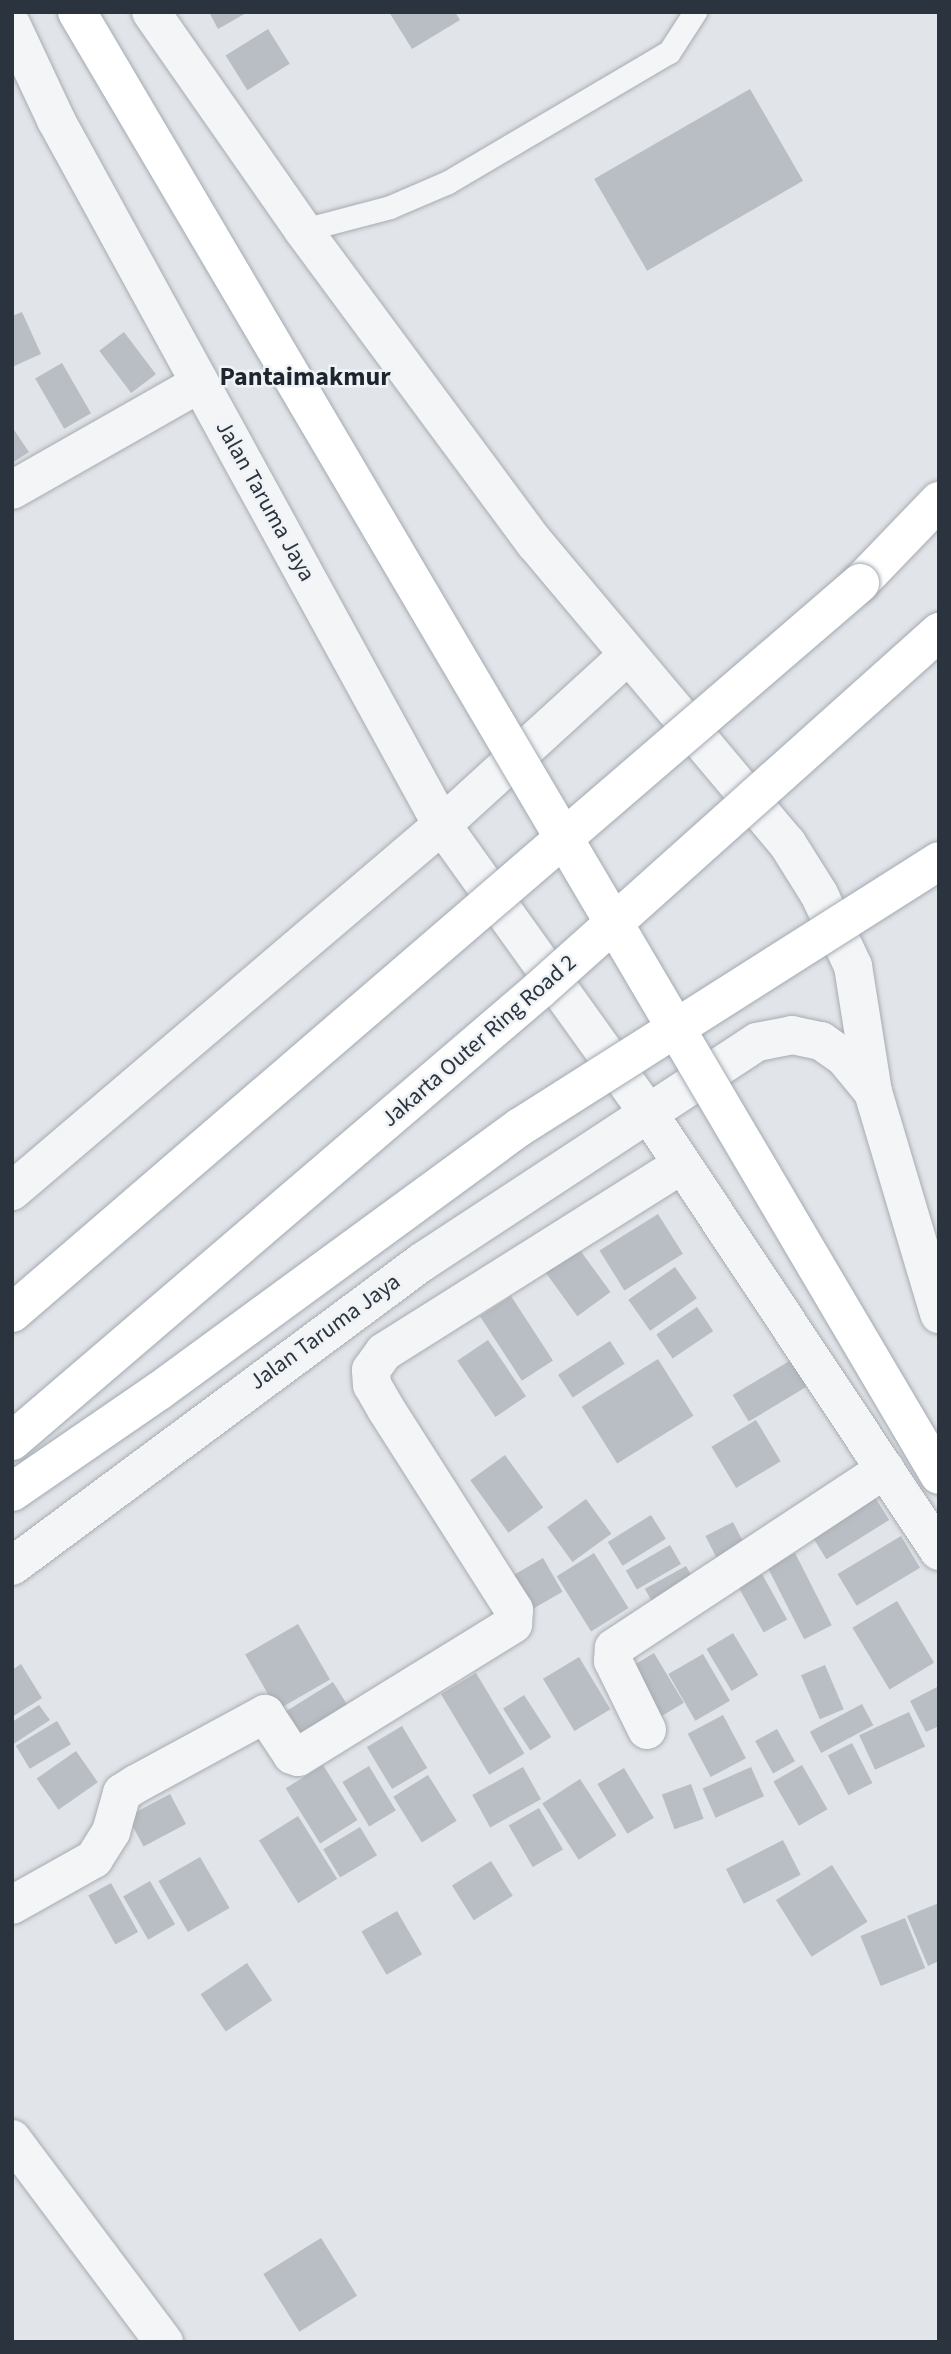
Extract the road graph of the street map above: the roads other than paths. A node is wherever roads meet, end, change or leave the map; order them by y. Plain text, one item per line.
1 (77, 12) edge
2 (151, 12) edge
3 (695, 12) edge
4 (12, 26) edge
5 (303, 230) junction
6 (201, 383) junction
7 (12, 490) edge
8 (939, 500) edge
9 (939, 513) edge
10 (860, 583) junction
11 (939, 632) edge
12 (627, 656) junction
13 (442, 825) junction
14 (939, 861) edge
15 (873, 1092) junction
16 (647, 1111) junction
17 (682, 1164) junction
18 (12, 1191) edge
19 (934, 1289) edge
20 (12, 1313) edge
21 (12, 1441) edge
22 (885, 1469) junction
23 (939, 1475) edge
24 (12, 1492) edge
25 (939, 1551) edge
26 (12, 1566) edge
27 (647, 1730) dead end
28 (12, 1905) edge
29 (12, 2139) edge
30 (164, 2342) edge

1 - 23 main road, bridge
2 - 5 street, Jalan Taruma Jaya
3 - 5 lane
4 - 6 street, Jalan Taruma Jaya
5 - 12 street, Jalan Taruma Jaya
6 - 7 street
6 - 13 street, Jalan Taruma Jaya
8 - 10 main road
9 - 10 main road
10 - 20 main road, bridge
11 - 21 main road, Jakarta Outer Ring Road 2, bridge
12 - 13 street
12 - 15 street, Jalan Taruma Jaya
13 - 16 street, Jalan Taruma Jaya
13 - 18 street
14 - 24 main road, bridge
15 - 16 street, Jalan Taruma Jaya
15 - 19 street, Jalan Taruma Jaya
16 - 17 street, Jalan Taruma Jaya
16 - 26 street, Jalan Taruma Jaya
17 - 22 street, Jalan Taruma Jaya
17 - 28 street
22 - 25 street, Jalan Taruma Jaya
22 - 27 street
29 - 30 street

